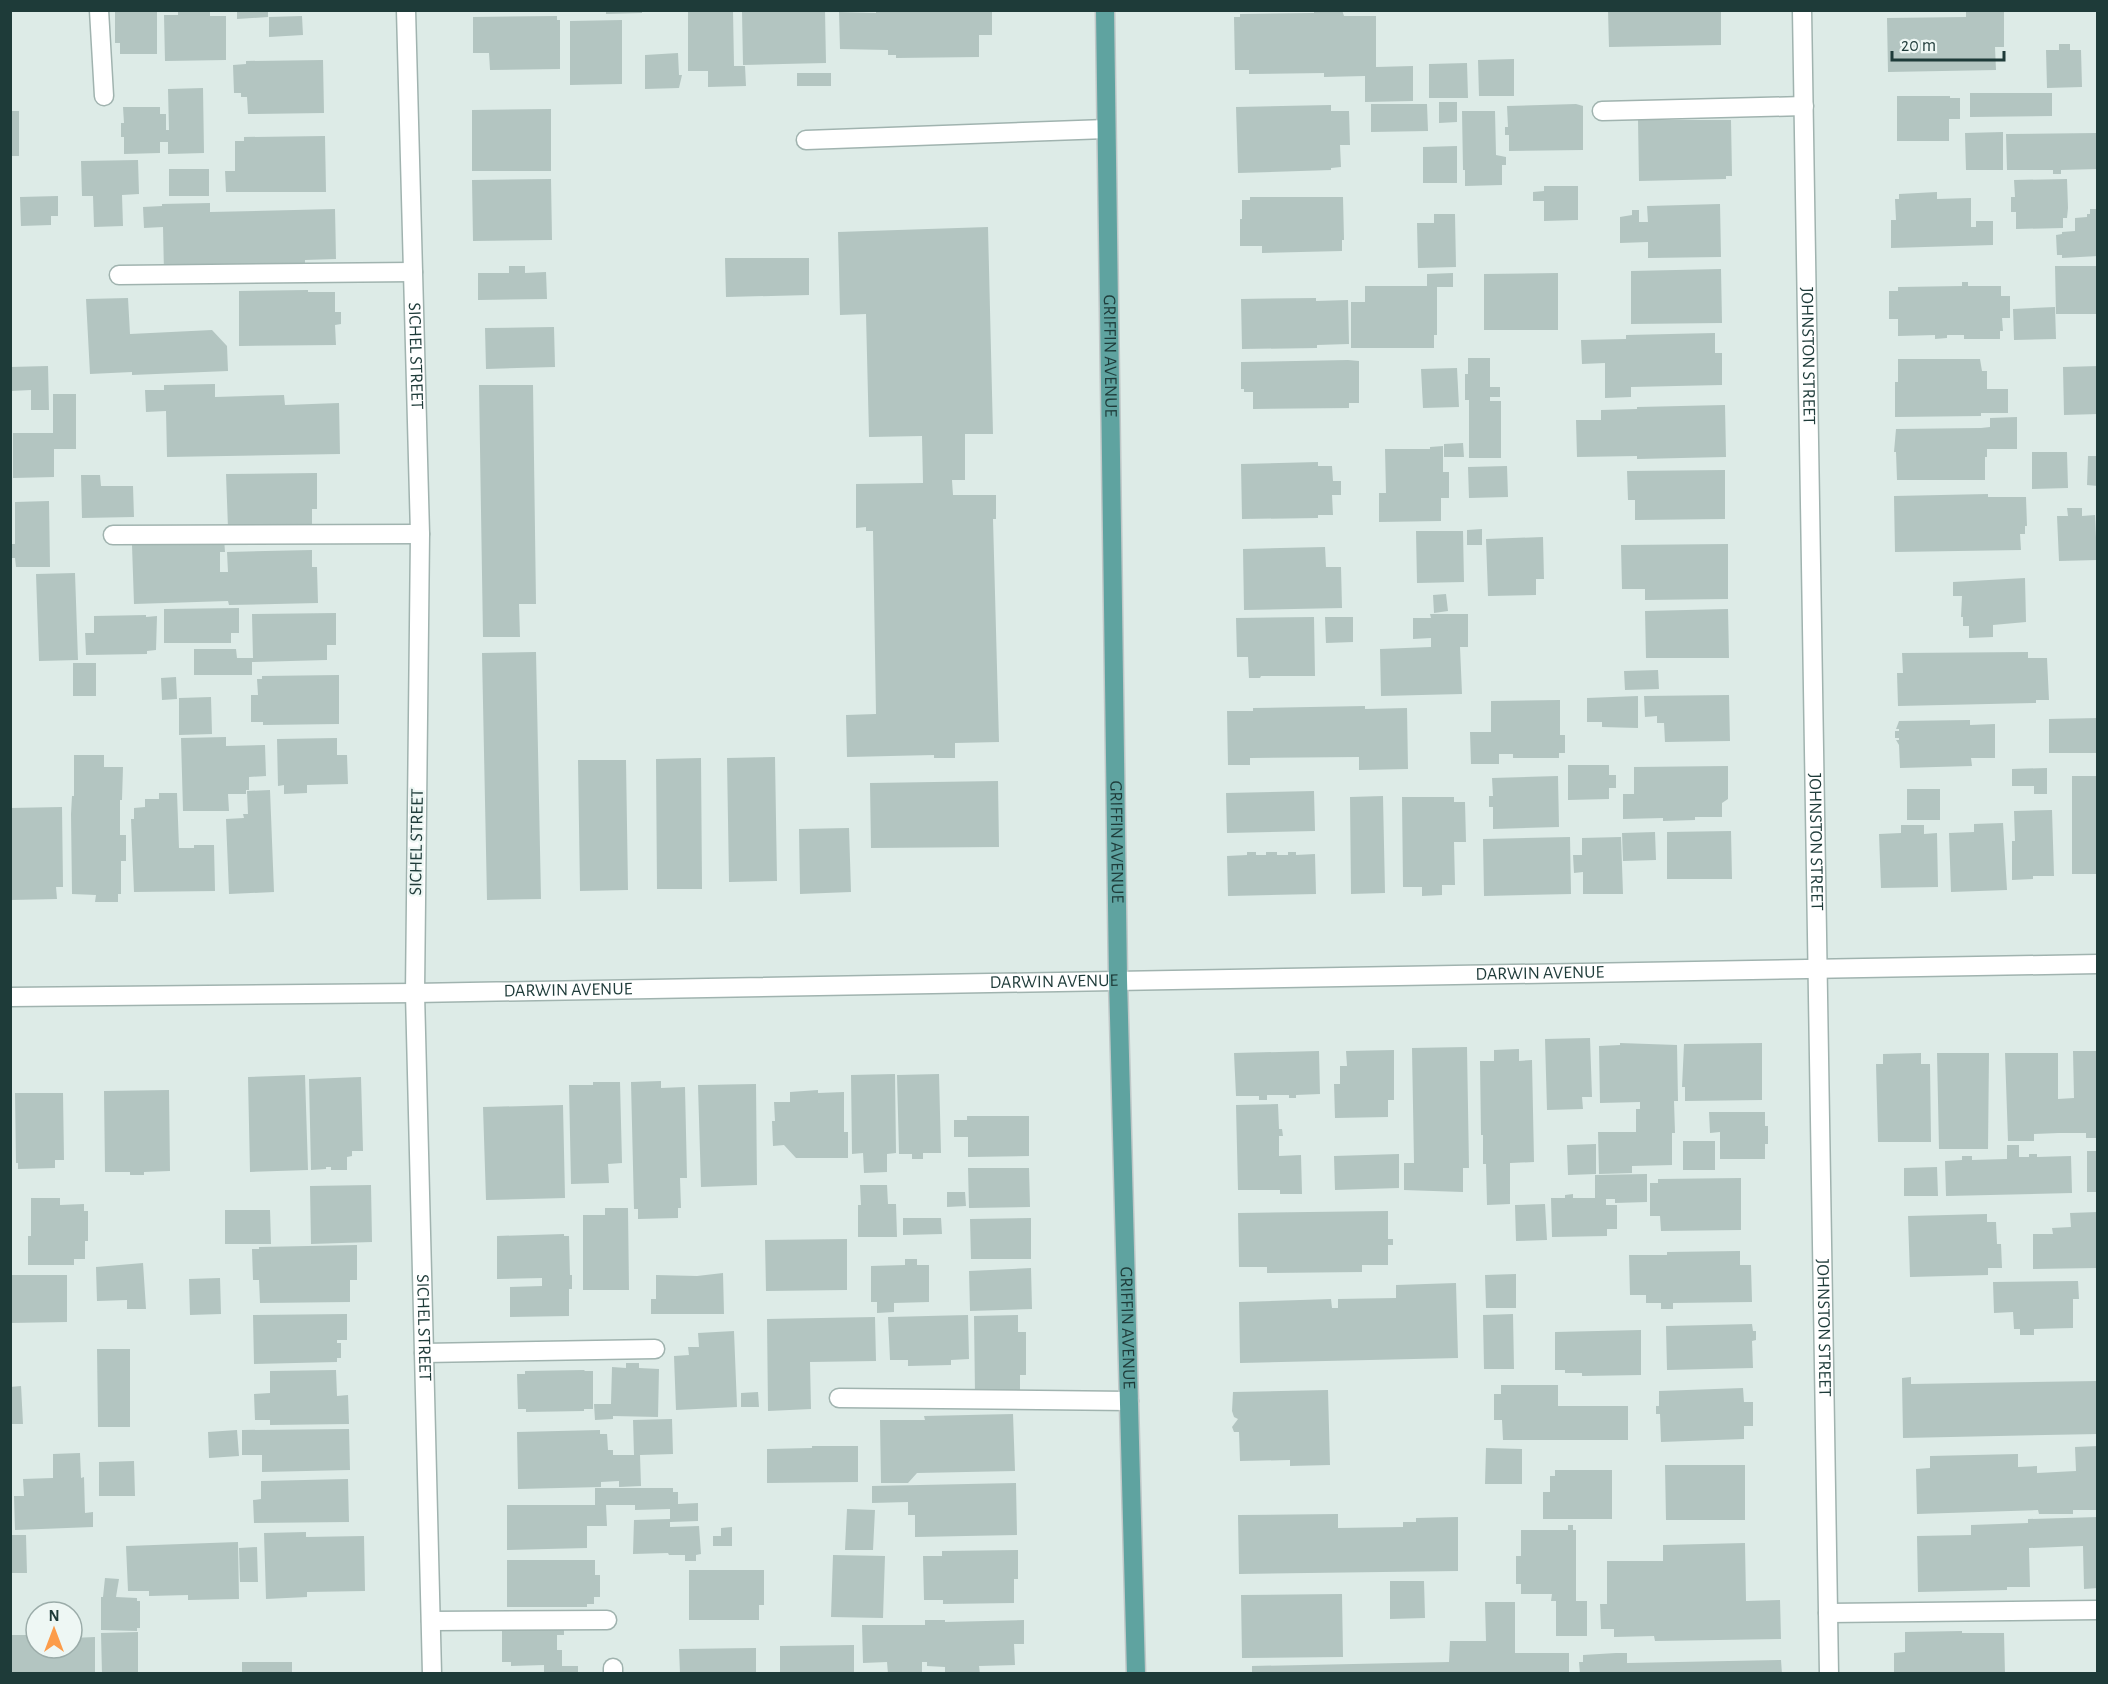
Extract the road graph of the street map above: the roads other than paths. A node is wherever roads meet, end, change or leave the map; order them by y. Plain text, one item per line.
1 (99, 10) edge
2 (406, 10) edge
3 (1105, 10) edge
4 (1802, 10) edge
5 (104, 96) dead end
6 (1804, 106) junction
7 (1602, 111) dead end
8 (1106, 129) junction
9 (806, 140) dead end
10 (413, 272) junction
11 (119, 275) dead end
12 (420, 534) junction
13 (113, 535) dead end
14 (2097, 964) edge
15 (1818, 968) junction
16 (1118, 979) junction
17 (415, 993) junction
18 (10, 997) edge
19 (655, 1349) dead end
20 (424, 1353) junction
21 (839, 1398) dead end
22 (1129, 1401) junction
23 (2097, 1610) edge
24 (1828, 1613) junction
25 (607, 1620) dead end
26 (431, 1621) junction
27 (432, 1674) edge
28 (1136, 1674) edge
29 (1829, 1674) edge

1 - 5 street
2 - 10 street, SICHEL STREET
3 - 8 main road, GRIFFIN AVENUE
4 - 6 street, JOHNSTON STREET
6 - 7 street
6 - 15 street, JOHNSTON STREET
8 - 9 street
8 - 16 main road, GRIFFIN AVENUE
10 - 11 street
10 - 12 street, SICHEL STREET
12 - 13 street
12 - 17 street, SICHEL STREET
14 - 15 street, DARWIN AVENUE
15 - 16 street, DARWIN AVENUE
15 - 24 street, JOHNSTON STREET
16 - 17 street, DARWIN AVENUE
16 - 22 main road, GRIFFIN AVENUE
17 - 18 street, DARWIN AVENUE
17 - 20 street, SICHEL STREET
19 - 20 street
20 - 26 street, SICHEL STREET
21 - 22 street
22 - 28 main road, GRIFFIN AVENUE
23 - 24 street
24 - 29 street, JOHNSTON STREET
25 - 26 street
26 - 27 street, SICHEL STREET

